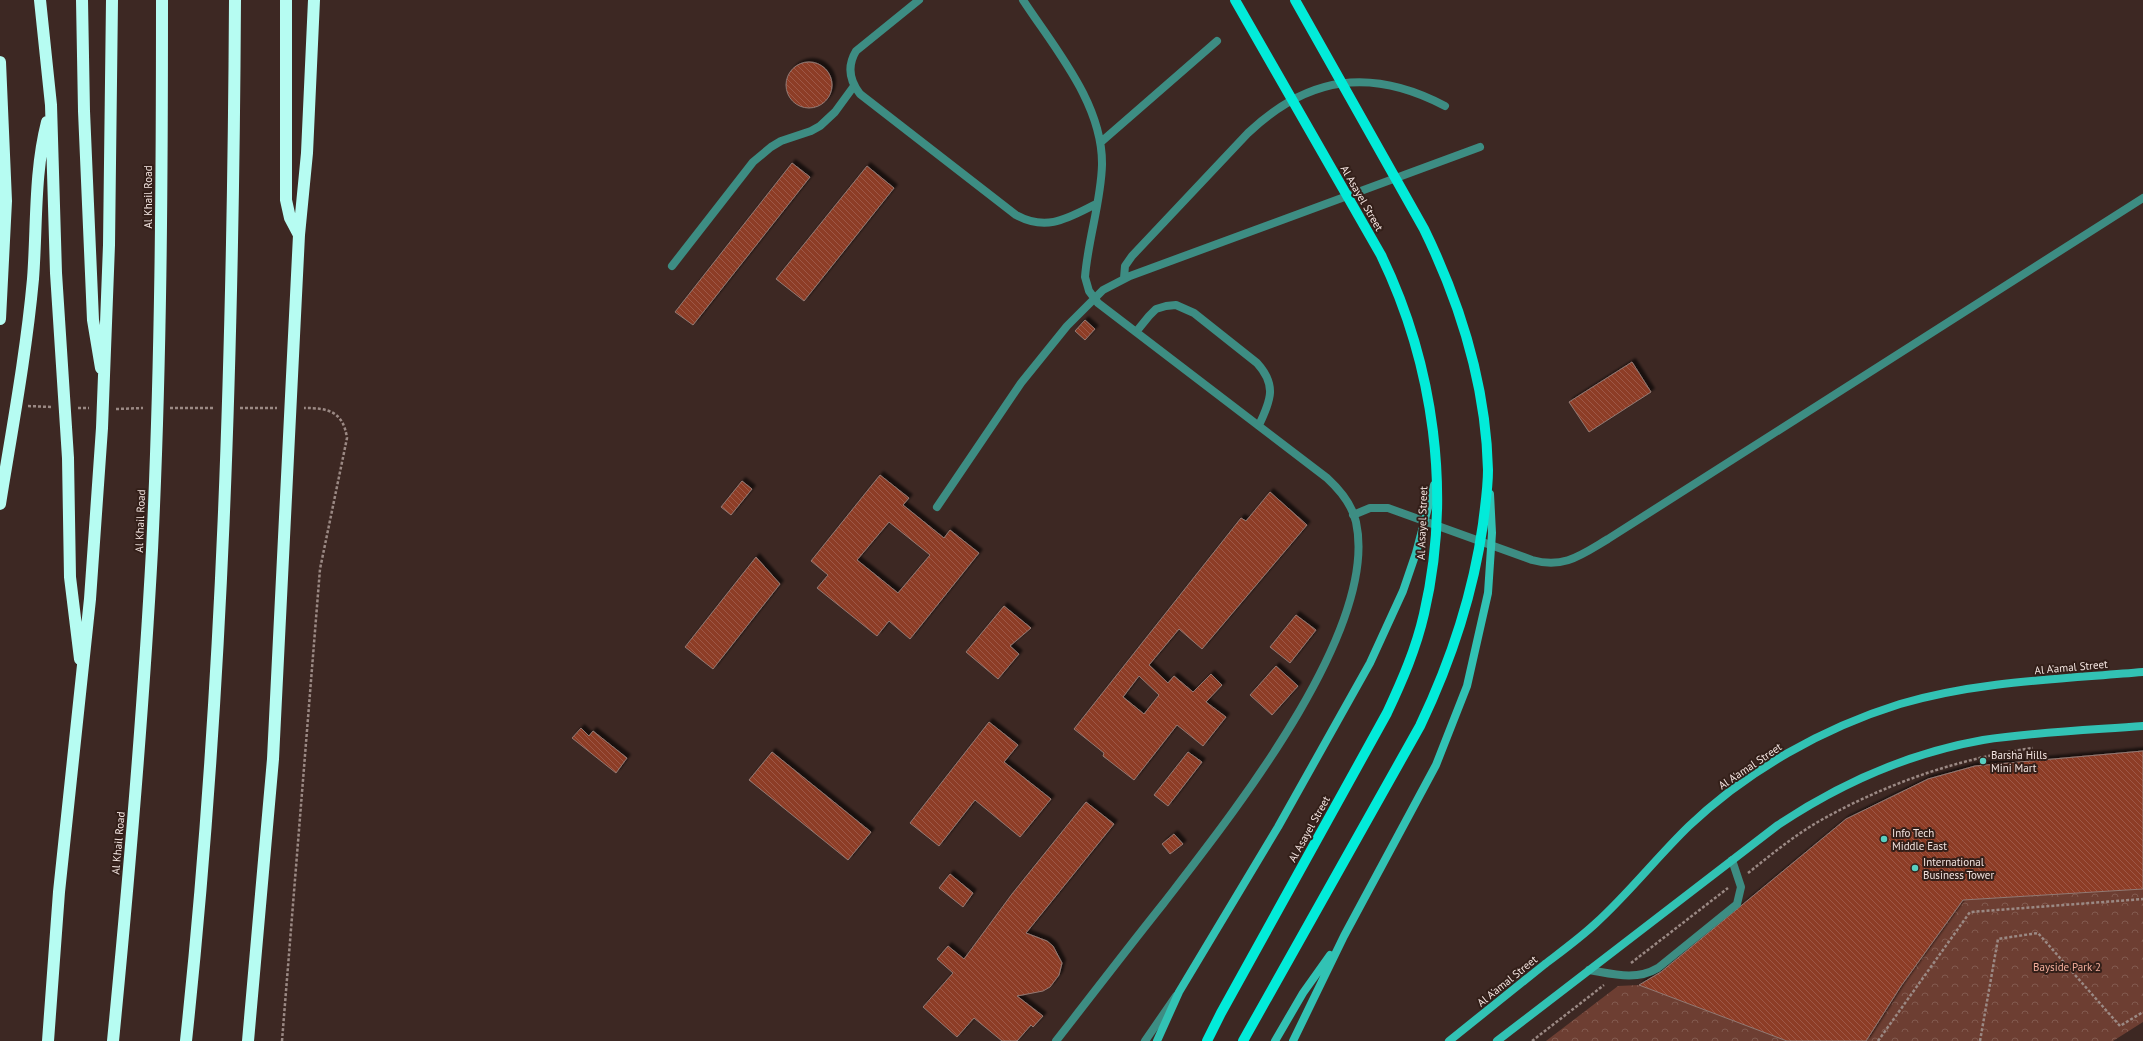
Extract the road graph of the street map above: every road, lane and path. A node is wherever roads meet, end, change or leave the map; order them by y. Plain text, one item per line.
1 (40, 0) edge
2 (82, 0) edge
3 (112, 0) edge
4 (162, 0) edge
5 (235, 0) edge
6 (286, 0) edge
7 (314, 0) edge
8 (919, 0) edge
9 (1023, 0) edge
10 (1235, 0) edge
11 (1295, 0) edge
12 (1217, 41) dead end
13 (0, 62) edge
14 (854, 86) junction
15 (51, 105) junction
16 (1445, 106) dead end
17 (1101, 142) junction
18 (1480, 147) dead end
19 (2143, 198) edge
20 (1096, 204) junction
21 (299, 235) junction
22 (672, 266) dead end
23 (1124, 278) junction
24 (1093, 298) junction
25 (0, 320) edge
26 (1136, 332) junction
27 (104, 380) junction
28 (22, 406) dead end
29 (52, 407) dead end
30 (74, 408) dead end
31 (96, 408) dead end
32 (112, 408) dead end
33 (144, 408) dead end
34 (167, 408) dead end
35 (222, 408) dead end
36 (238, 408) dead end
37 (285, 408) dead end
38 (301, 408) dead end
39 (1259, 425) junction
40 (1488, 471) junction
41 (1436, 477) junction
42 (0, 504) edge
43 (937, 506) dead end
44 (1353, 515) junction
45 (2143, 672) edge
46 (82, 674) junction
47 (2143, 726) edge
48 (2034, 748) dead end
49 (1732, 860) junction
50 (1739, 880) junction
51 (2143, 899) edge
52 (1344, 936) junction
53 (1589, 970) junction
54 (1617, 974) junction
55 (1179, 992) junction
56 (2143, 1012) edge
57 (48, 1041) edge
58 (113, 1041) edge
59 (186, 1041) edge
60 (248, 1041) edge
61 (282, 1041) edge
62 (1056, 1041) edge
63 (1145, 1041) edge
64 (1157, 1041) edge
65 (1207, 1041) edge
66 (1243, 1041) edge
67 (1276, 1041) edge
68 (1292, 1041) edge
69 (1449, 1041) edge
70 (1496, 1041) edge
71 (1532, 1041) edge
72 (1878, 1041) edge
73 (1980, 1041) edge

1 - 15 highway
2 - 27 highway
3 - 27 highway
4 - 58 highway, Al Khail Road
5 - 59 highway
6 - 21 highway
7 - 21 highway
8 - 14 street
9 - 17 street
10 - 41 main road, Al Asayel Street
11 - 40 main road
12 - 17 street
13 - 25 highway
14 - 20 street
14 - 22 street
15 - 42 highway
15 - 46 highway
16 - 23 street
17 - 20 street
18 - 23 street
19 - 44 street
20 - 24 street
21 - 60 highway
23 - 24 street
24 - 26 street
24 - 43 street
26 - 39 street
26 - 39 street
27 - 46 highway
28 - 29 path
30 - 31 path
32 - 33 path
34 - 35 path
36 - 37 path
38 - 61 path
39 - 44 street
40 - 52 street
40 - 66 main road
41 - 55 street
41 - 65 main road, Al Asayel Street
44 - 62 street
45 - 69 street, Al A'amal Street
46 - 57 highway
47 - 49 street
48 - 50 path
49 - 50 street
49 - 53 street
50 - 54 path
50 - 54 street
51 - 72 path
52 - 67 street
52 - 68 street
53 - 54 street
53 - 70 street
54 - 71 path
55 - 63 street
55 - 64 street
56 - 73 path

